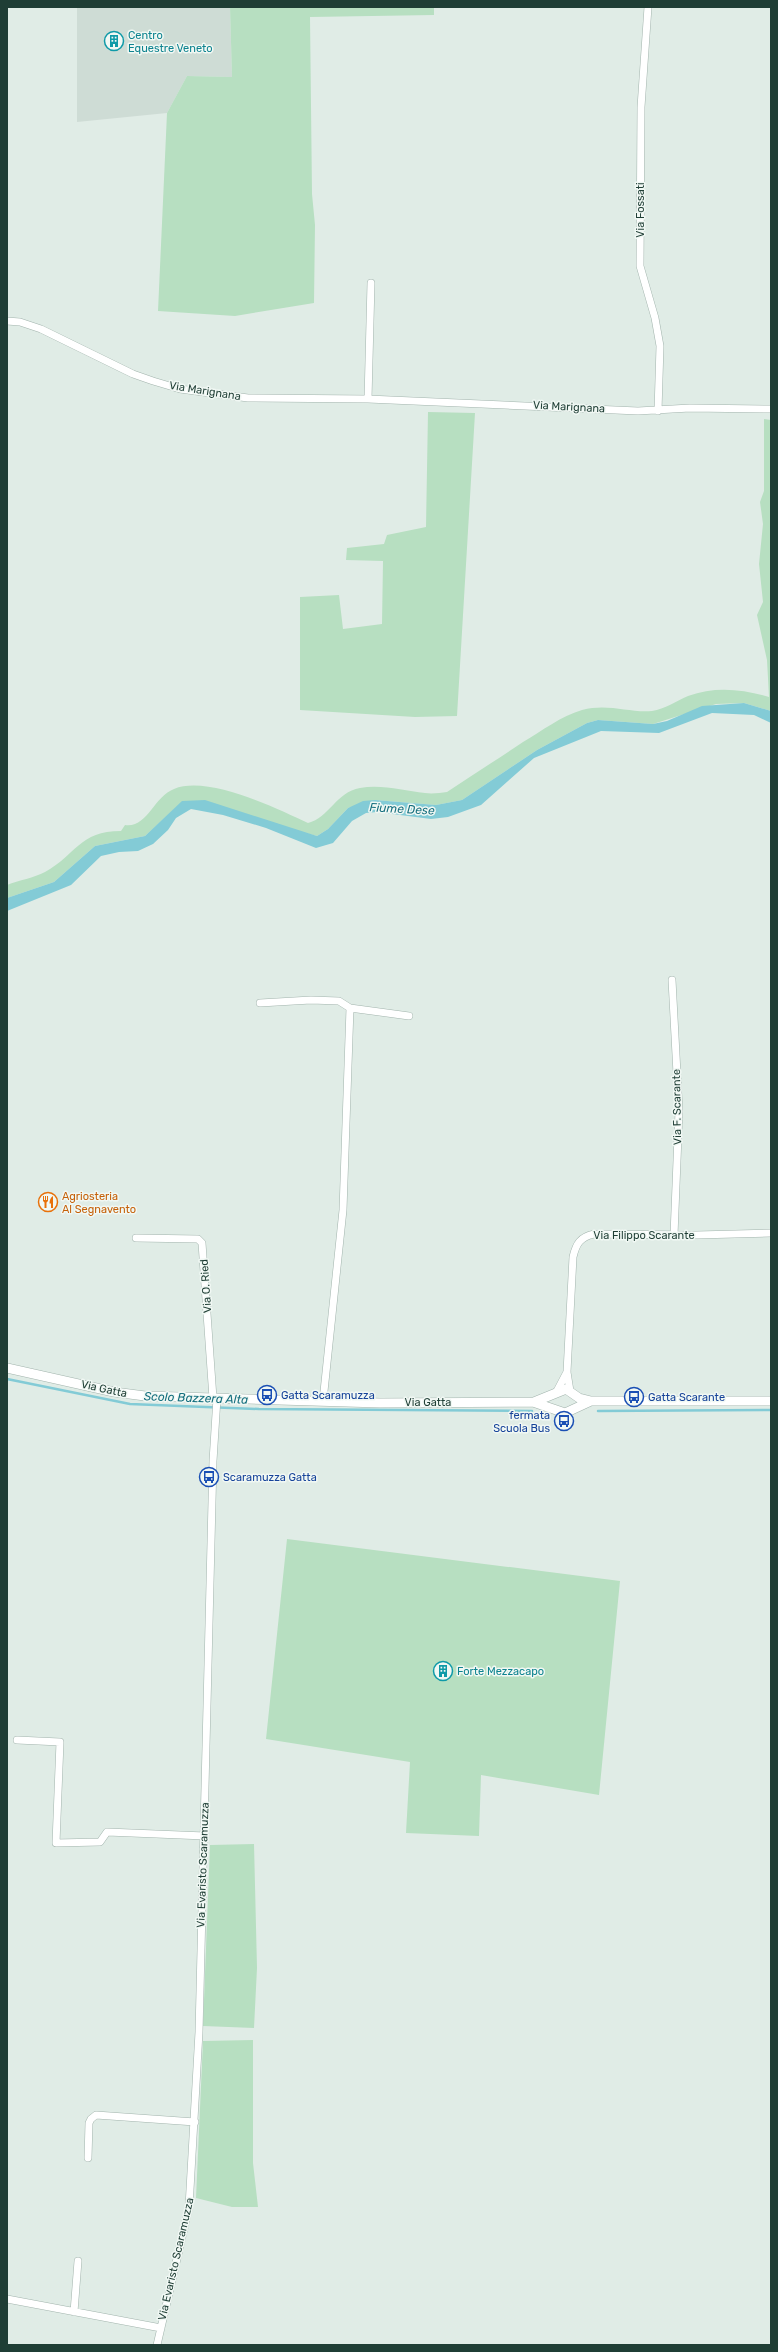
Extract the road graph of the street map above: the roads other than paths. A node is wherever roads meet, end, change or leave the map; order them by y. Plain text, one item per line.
1 (648, 7) edge
2 (371, 283) dead end
3 (7, 321) edge
4 (368, 398) junction
5 (771, 408) edge
6 (658, 411) junction
7 (672, 980) dead end
8 (260, 1003) dead end
9 (350, 1008) junction
10 (409, 1016) dead end
11 (771, 1232) edge
12 (674, 1235) junction
13 (136, 1238) dead end
14 (7, 1368) edge
15 (567, 1372) junction
16 (556, 1392) junction
17 (572, 1393) junction
18 (215, 1398) junction
19 (323, 1401) junction
20 (591, 1401) junction
21 (771, 1401) edge
22 (533, 1402) junction
23 (554, 1407) junction
24 (573, 1408) junction
25 (17, 1740) dead end
26 (204, 1836) junction
27 (195, 2122) junction
28 (88, 2158) dead end
29 (78, 2261) dead end
30 (7, 2299) edge
31 (74, 2312) junction
32 (161, 2328) junction
33 (157, 2345) edge

1 - 6 street, Via Fossati
2 - 4 street
3 - 4 street, Via Marignana
4 - 6 street, Via Marignana
5 - 6 street, Via Marignana
7 - 12 street, Via F. Scarante
8 - 9 street
9 - 10 street
9 - 19 street
11 - 12 street, Via Filippo Scarante
12 - 15 street, Via Filippo Scarante
13 - 18 street, Via O. Ried
14 - 18 street, Via Gatta
15 - 16 street, Via Filippo Scarante
15 - 17 street, Via Filippo Scarante
16 - 17 street, Via Gatta
16 - 22 street, Via Gatta
16 - 23 street
17 - 20 street, Via Gatta
17 - 24 street
18 - 19 street, Via Gatta
18 - 26 street, Via Evaristo Scaramuzza
19 - 22 street, Via Gatta
20 - 21 street, Via Gatta
20 - 24 street, Via Gatta
22 - 23 street, Via Gatta
23 - 24 street, Via Gatta
25 - 26 street
26 - 27 street, Via Evaristo Scaramuzza
27 - 28 street
27 - 32 street, Via Evaristo Scaramuzza
29 - 31 street
30 - 31 street, Via Evaristo Scaramuzza
31 - 32 street, Via Evaristo Scaramuzza
32 - 33 street, Via Evaristo Scaramuzza

